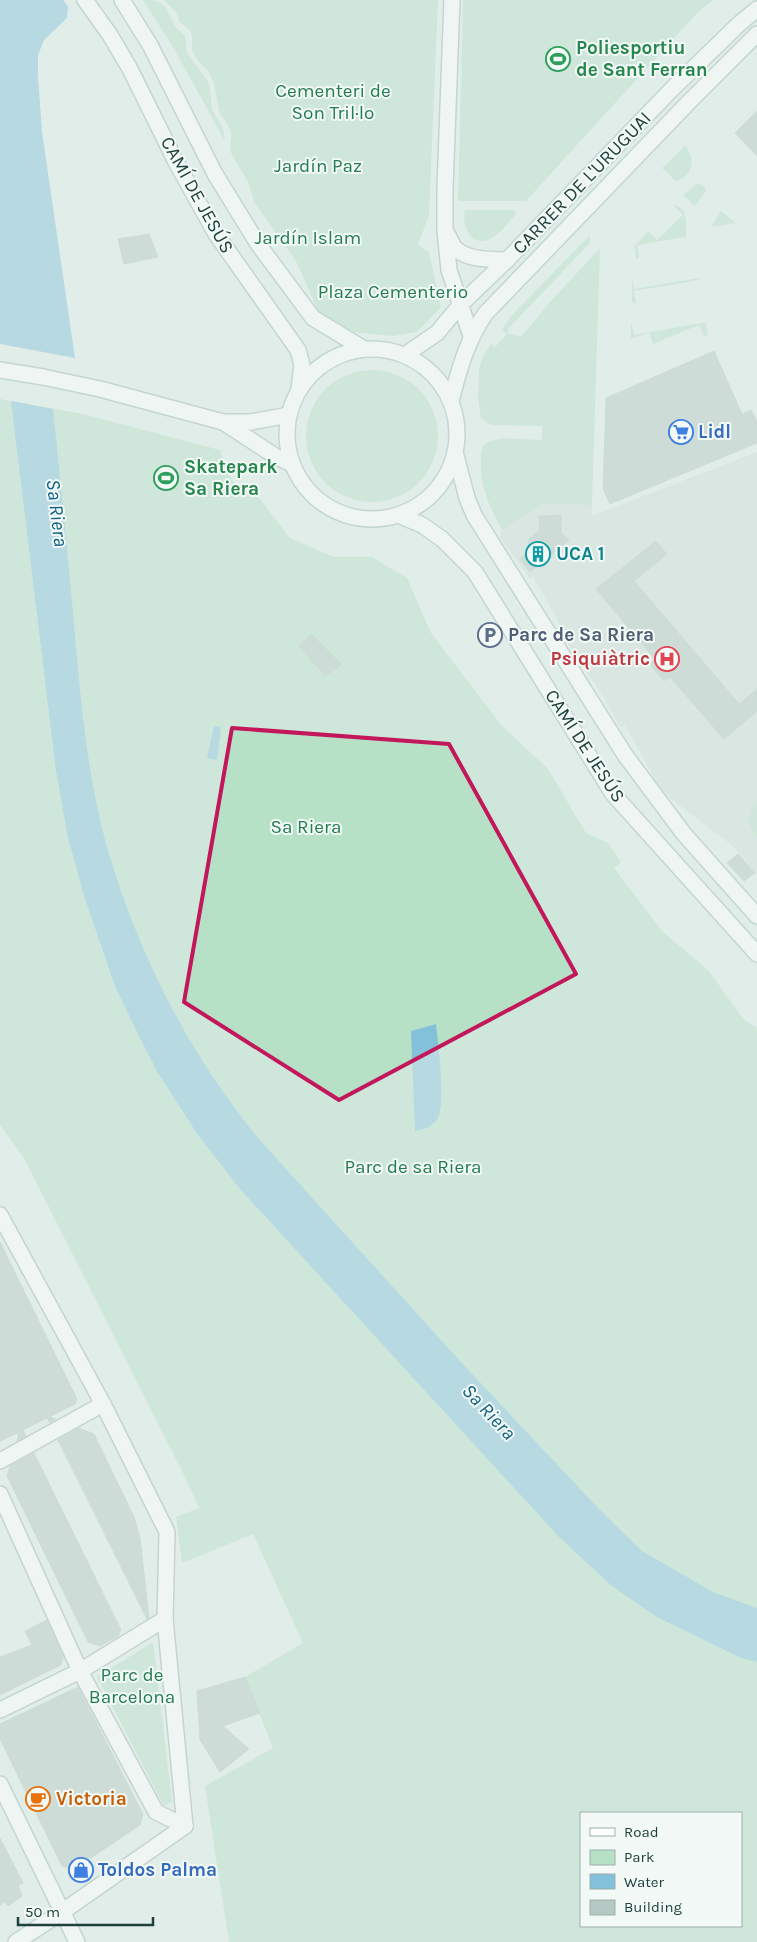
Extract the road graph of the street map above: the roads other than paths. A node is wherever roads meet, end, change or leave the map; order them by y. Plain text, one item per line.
1 (85, 0) edge
2 (122, 0) edge
3 (452, 0) edge
4 (757, 9) edge
5 (757, 34) edge
6 (445, 230) junction
7 (507, 260) junction
8 (461, 304) junction
9 (471, 336) junction
10 (364, 349) junction
11 (406, 355) junction
12 (0, 370) edge
13 (299, 389) junction
14 (451, 400) junction
15 (289, 415) junction
16 (223, 422) junction
17 (455, 452) junction
18 (292, 464) junction
19 (401, 516) junction
20 (757, 916) edge
21 (757, 954) edge
22 (0, 1215) edge
23 (103, 1404) junction
24 (0, 1461) edge
25 (0, 1494) edge
26 (165, 1619) junction
27 (80, 1671) junction
28 (0, 1710) edge
29 (0, 1784) edge
30 (185, 1826) junction
31 (62, 1912) junction
32 (16, 1942) edge
33 (77, 1942) edge

1 - 13 street, CAMÍ DE JESÚS
2 - 10 street, CAMÍ DE JESÚS
3 - 6 street
4 - 7 street, CARRER DE L'URUGUAI
5 - 9 street, CARRER DE L'URUGUAI
6 - 7 street
6 - 8 street
7 - 8 street, CARRER DE L'URUGUAI
8 - 9 street
8 - 11 street, CARRER DE L'URUGUAI
9 - 14 street, CARRER DE L'URUGUAI
10 - 11 street
10 - 13 street
11 - 14 street
12 - 16 street
13 - 15 street
14 - 17 street
15 - 16 street
15 - 18 street
16 - 18 street
17 - 19 street
17 - 20 street, CAMÍ DE JESÚS
18 - 19 street
19 - 21 street, CAMÍ DE JESÚS
22 - 23 street
23 - 24 street
23 - 26 street
25 - 27 street
26 - 27 street
26 - 30 street
27 - 28 street
27 - 30 street
29 - 31 street
30 - 31 street
31 - 32 street
31 - 33 street

